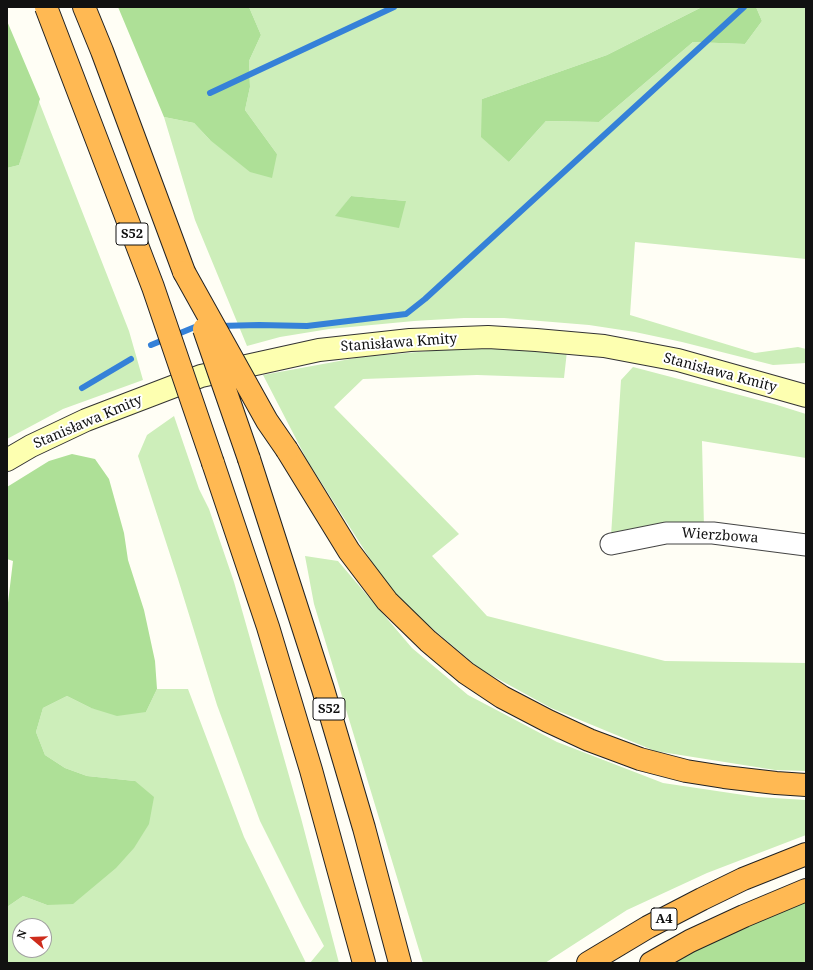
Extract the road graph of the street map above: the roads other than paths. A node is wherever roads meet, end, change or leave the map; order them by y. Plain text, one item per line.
1 (46, 7) edge
2 (84, 7) edge
3 (184, 272) junction
4 (806, 396) edge
5 (7, 460) edge
6 (611, 544) dead end
7 (806, 545) edge
8 (806, 785) edge
9 (806, 854) edge
10 (806, 890) edge
11 (364, 963) edge
12 (400, 963) edge
13 (588, 963) edge
14 (651, 963) edge

1 - 11 highway, S52, bridge
2 - 3 highway, S52
3 - 8 highway, bridge
3 - 12 highway, S52, bridge
4 - 5 main road, Stanisława Kmity
6 - 7 street, Wierzbowa
9 - 13 highway, A4
10 - 14 highway

